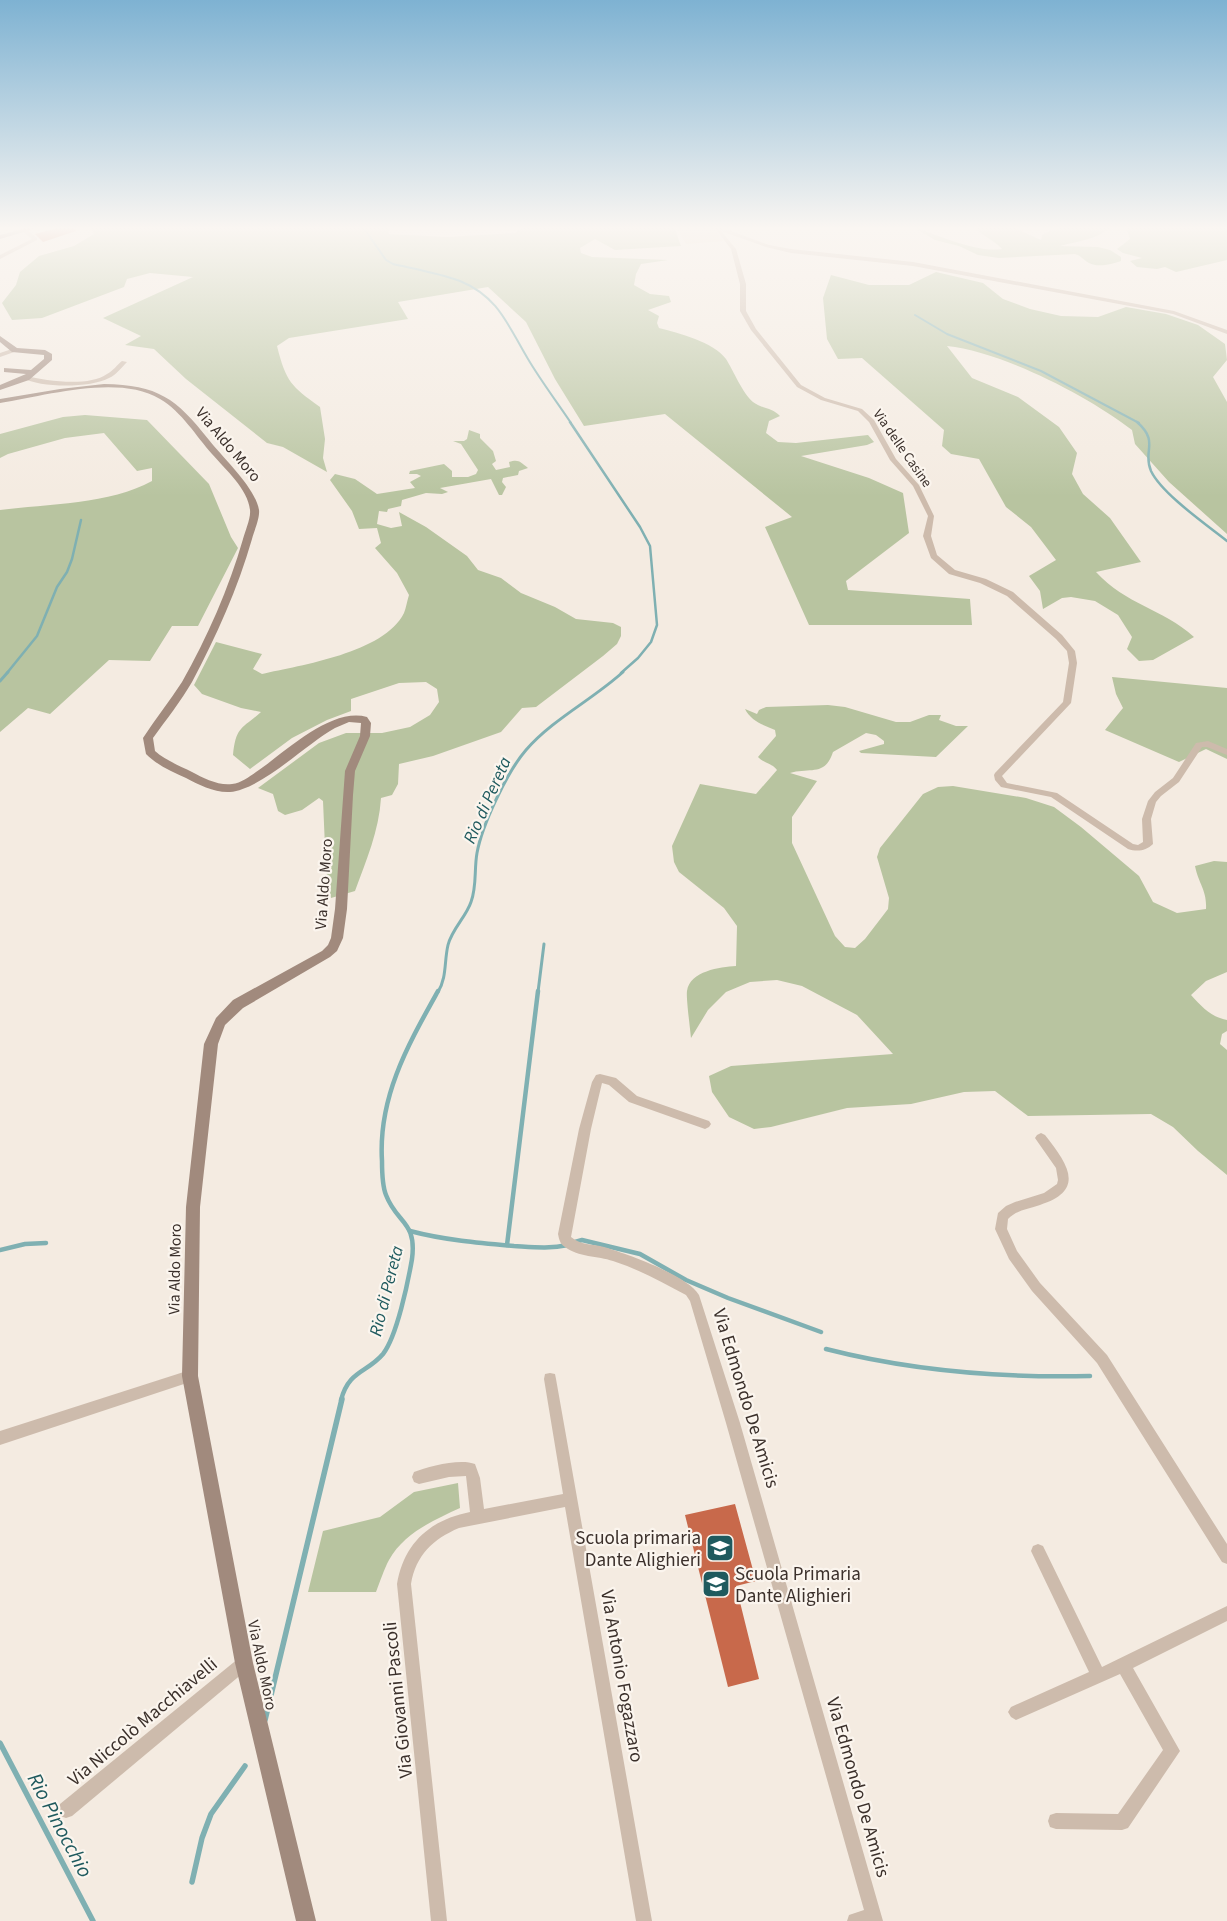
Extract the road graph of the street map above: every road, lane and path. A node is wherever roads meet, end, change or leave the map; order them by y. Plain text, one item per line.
1 (746, 317) edge
2 (1184, 317) edge
3 (1227, 332) edge
4 (0, 338) edge
5 (15, 350) junction
6 (0, 355) edge
7 (124, 362) dead end
8 (7, 370) dead end
9 (34, 373) junction
10 (26, 378) junction
11 (0, 388) edge
12 (0, 401) edge
13 (1227, 752) edge
14 (705, 1124) dead end
15 (1041, 1138) dead end
16 (190, 1376) junction
17 (550, 1379) dead end
18 (0, 1438) edge
19 (419, 1477) dead end
20 (572, 1499) junction
21 (478, 1517) junction
22 (1038, 1550) dead end
23 (1227, 1557) edge
24 (1227, 1613) edge
25 (244, 1663) junction
26 (1123, 1665) junction
27 (1099, 1676) junction
28 (1016, 1712) dead end
29 (66, 1810) dead end
30 (1056, 1821) dead end
31 (875, 1918) edge
32 (306, 1921) edge
33 (439, 1921) edge
34 (644, 1921) edge
35 (855, 1921) edge

1 - 13 street, Via delle Casine
2 - 3 street
4 - 5 main road
5 - 6 street
5 - 9 main road
7 - 10 street
8 - 9 main road
9 - 10 main road
10 - 11 main road
12 - 16 main road, Via Aldo Moro
14 - 31 street, Via Edmondo De Amicis
15 - 23 street
16 - 18 street
16 - 25 main road, Via Aldo Moro
17 - 20 street, Via Antonio Fogazzaro
19 - 21 street
20 - 21 street, Via Giovanni Pascoli
20 - 34 street, Via Antonio Fogazzaro
21 - 33 street, Via Giovanni Pascoli
22 - 27 street
24 - 26 street
25 - 29 street, Via Niccolò Macchiavelli
25 - 32 main road, Via Aldo Moro
26 - 27 street
26 - 30 street
27 - 28 street
31 - 35 street

